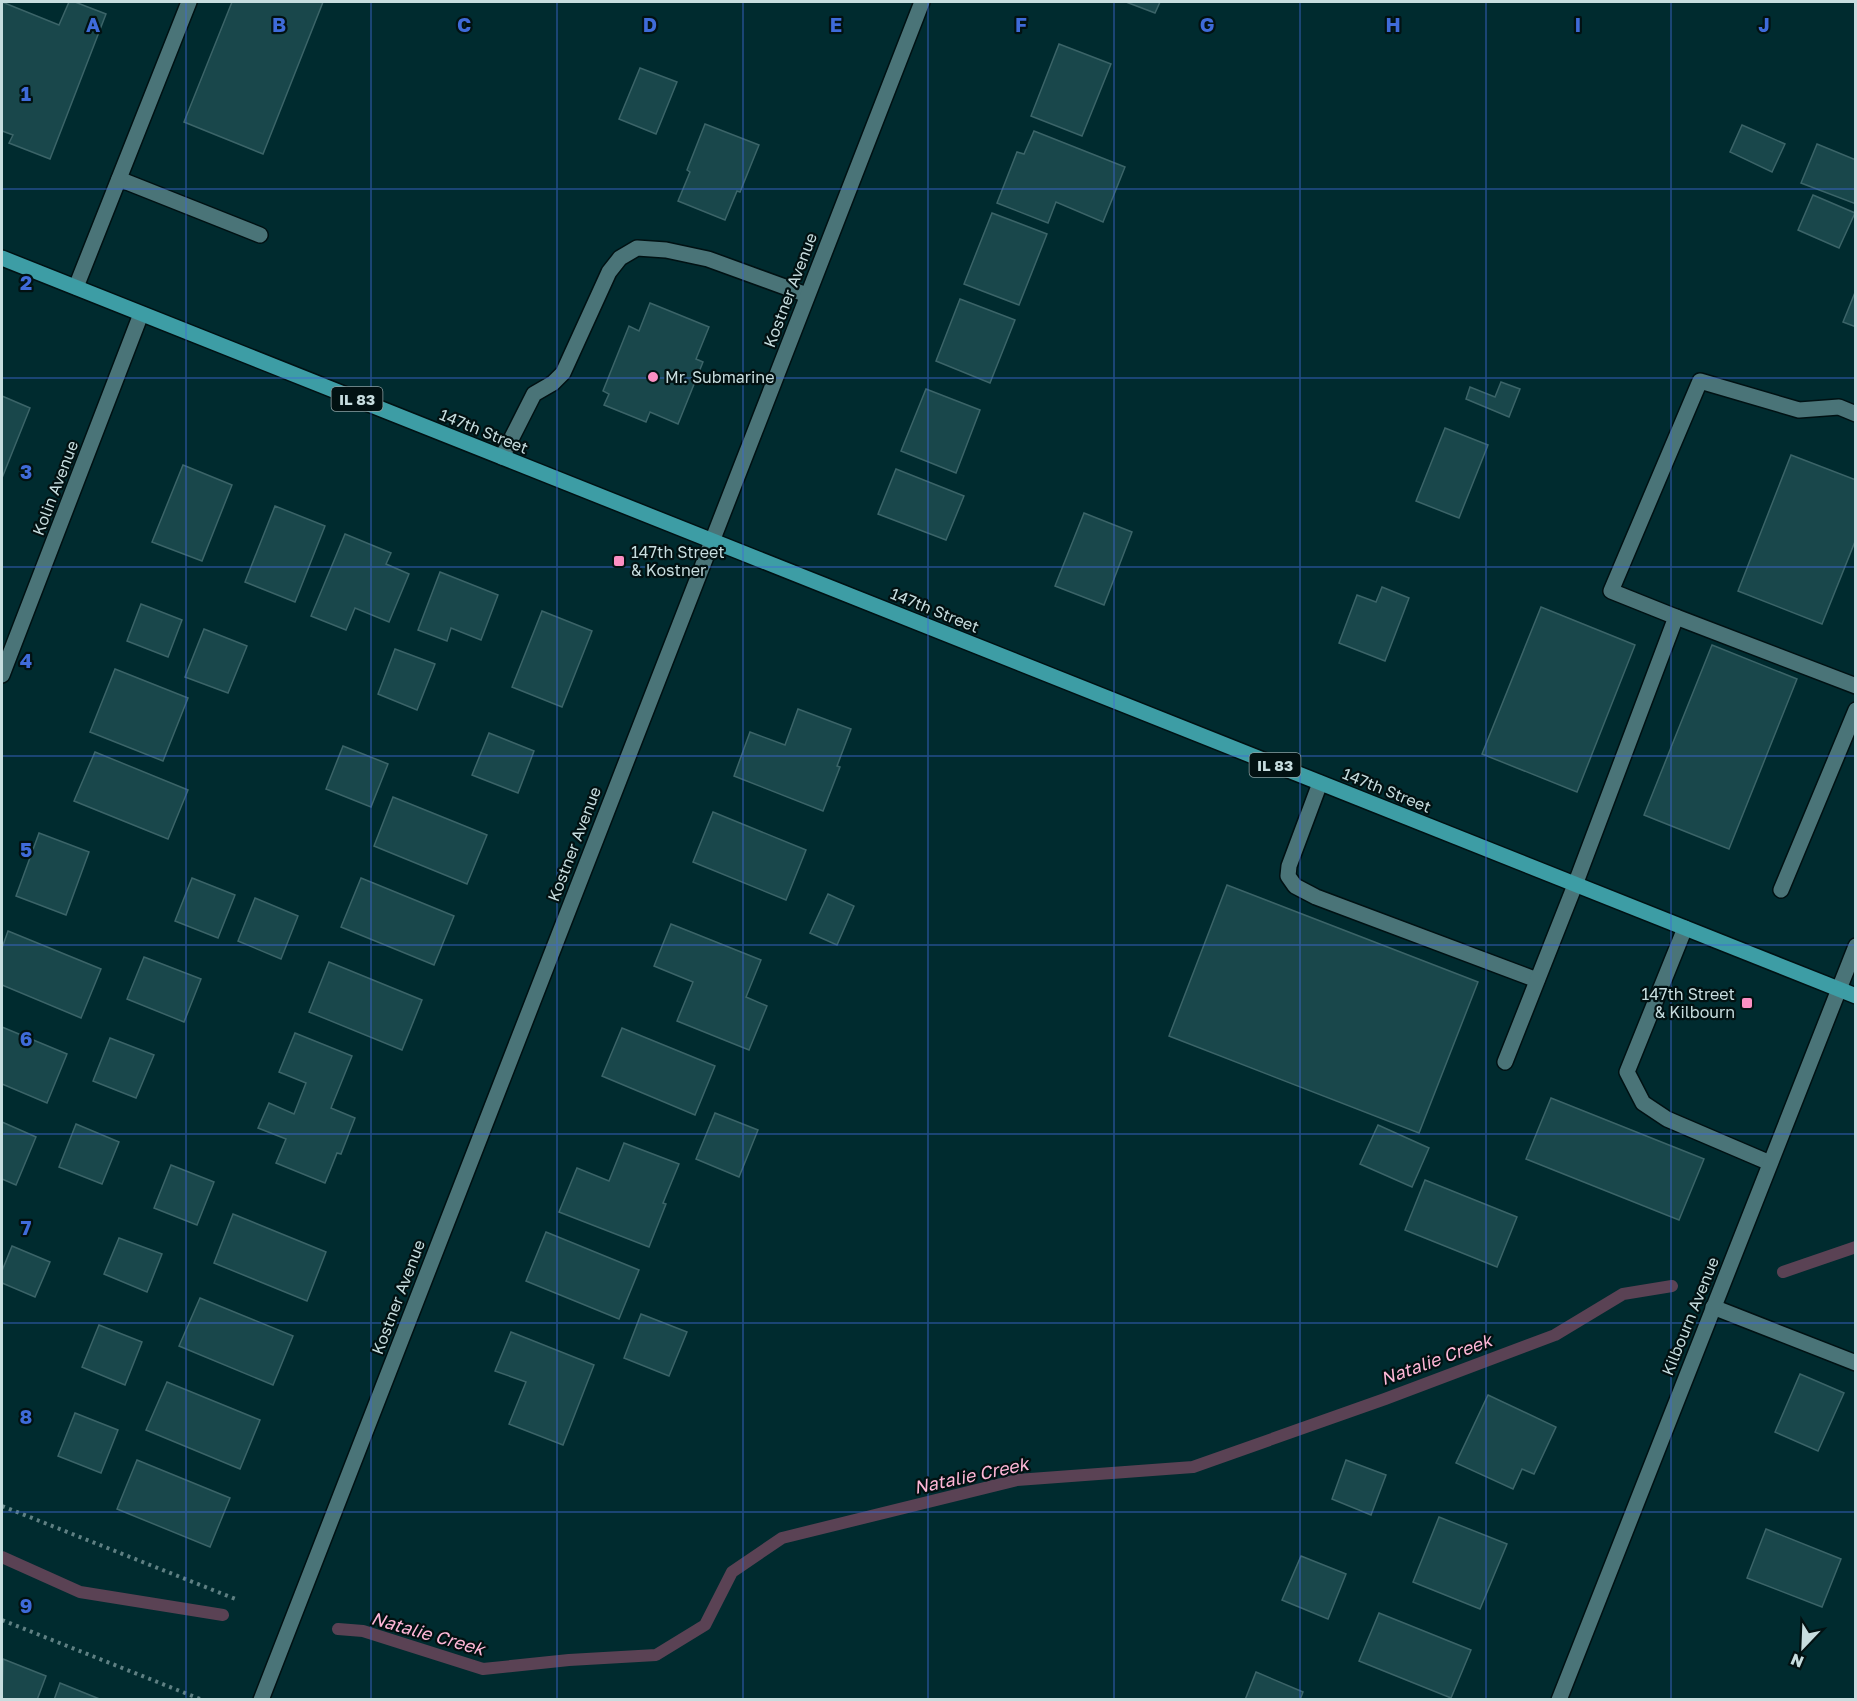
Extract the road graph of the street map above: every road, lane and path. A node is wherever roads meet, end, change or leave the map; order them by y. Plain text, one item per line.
1 (189, 2) edge
2 (922, 2) edge
3 (119, 178) junction
4 (260, 236) dead end
5 (2, 258) edge
6 (76, 287) junction
7 (807, 295) junction
8 (141, 314) junction
9 (1856, 414) edge
10 (502, 457) junction
11 (712, 541) junction
12 (1676, 617) junction
13 (2, 675) edge
14 (1856, 686) edge
15 (1856, 710) edge
16 (1320, 783) junction
17 (1575, 885) junction
18 (1781, 890) dead end
19 (1685, 928) junction
20 (1856, 946) edge
21 (1538, 980) junction
22 (1838, 989) junction
23 (1856, 996) edge
24 (1506, 1062) dead end
25 (1770, 1162) junction
26 (1713, 1307) junction
27 (1856, 1363) edge
28 (2, 1506) edge
29 (238, 1600) dead end
30 (2, 1620) edge
31 (200, 1699) edge
32 (261, 1700) edge
33 (1558, 1700) edge

1 - 3 street
2 - 7 street, Kostner Avenue
3 - 4 street
3 - 6 street
5 - 6 main road, 147th Street / IL 83
6 - 8 main road, 147th Street / IL 83
7 - 10 street
7 - 11 street, Kostner Avenue
8 - 10 main road, 147th Street / IL 83
8 - 13 street, Kolin Avenue
9 - 12 street
10 - 11 main road, 147th Street / IL 83
11 - 16 main road, 147th Street / IL 83
11 - 32 street, Kostner Avenue
12 - 14 street
12 - 17 street
15 - 18 street
16 - 17 main road, 147th Street / IL 83
16 - 21 street
17 - 19 main road, 147th Street / IL 83
17 - 21 street
19 - 22 main road, 147th Street / IL 83
19 - 25 street
20 - 22 street, Kilbourn Avenue
21 - 24 street
22 - 23 main road, 147th Street / IL 83
22 - 25 street, Kilbourn Avenue
25 - 26 street, Kilbourn Avenue
26 - 27 street
26 - 33 street, Kilbourn Avenue
28 - 29 path
30 - 31 path

